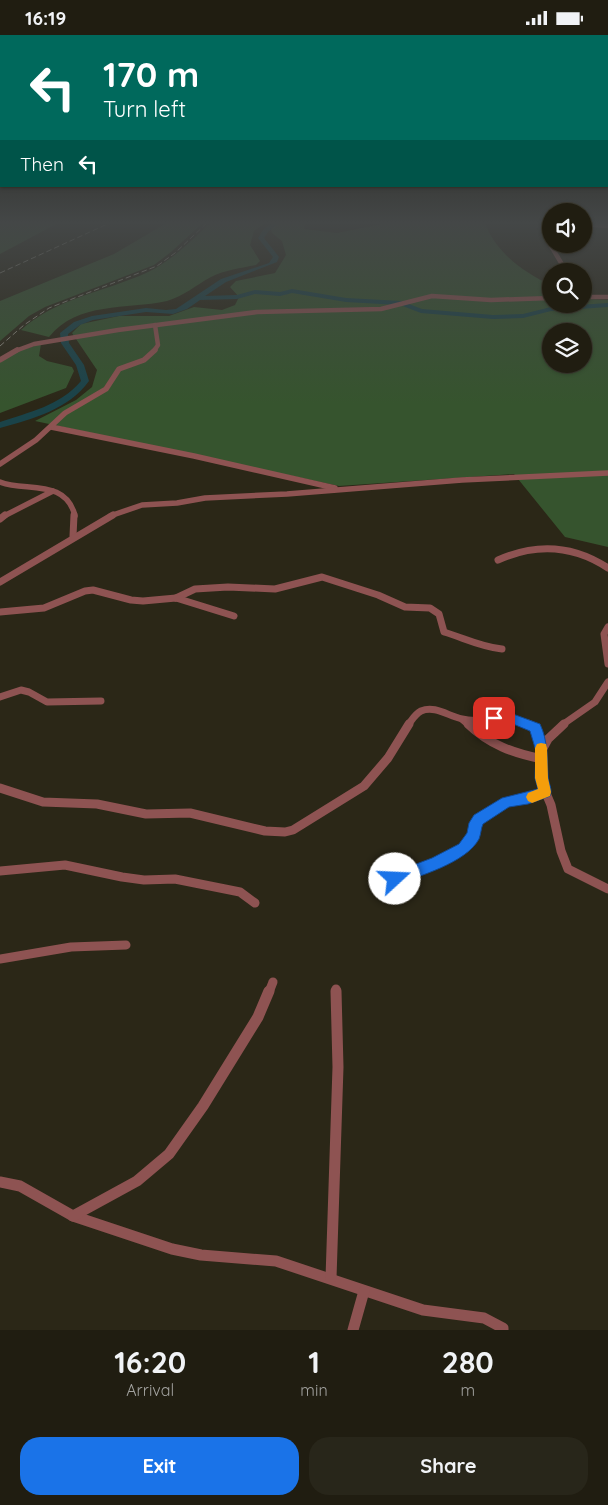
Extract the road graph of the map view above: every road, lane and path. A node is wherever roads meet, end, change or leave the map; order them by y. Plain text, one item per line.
1 (542, 297) edge
2 (592, 297) edge
3 (608, 297) edge
4 (155, 325) junction
5 (0, 360) edge
6 (52, 427) junction
7 (0, 464) edge
8 (608, 473) edge
9 (0, 482) edge
10 (344, 489) junction
11 (53, 491) junction
12 (0, 519) edge
13 (73, 536) junction
14 (498, 560) dead end
15 (608, 568) edge
16 (0, 582) edge
17 (176, 598) junction
18 (0, 612) edge
19 (234, 616) dead end
20 (608, 627) edge
21 (502, 649) dead end
22 (608, 664) edge
23 (608, 682) edge
24 (0, 697) edge
25 (101, 701) dead end
26 (464, 720) junction
27 (542, 755) junction
28 (0, 788) edge
29 (545, 792) junction
30 (0, 871) edge
31 (395, 879) dead end
32 (608, 889) edge
33 (255, 903) dead end
34 (126, 945) dead end
35 (0, 959) edge
36 (273, 982) dead end
37 (336, 989) dead end
38 (0, 1182) edge
39 (74, 1216) junction
40 (331, 1278) junction
41 (364, 1291) junction
42 (353, 1330) edge
43 (503, 1330) edge

1 - 4 street
2 - 3 street
4 - 5 street
4 - 6 street
6 - 7 street
6 - 10 street
8 - 10 street
9 - 11 street
10 - 13 street
11 - 12 street
11 - 13 street
13 - 16 street
14 - 15 street
17 - 18 street
17 - 19 street
17 - 21 street
20 - 22 street
23 - 27 street
24 - 25 street
26 - 27 street
26 - 27 street
26 - 28 street
27 - 29 street
29 - 31 street
29 - 32 street
30 - 33 street
34 - 35 street
36 - 39 street
37 - 40 street
38 - 39 street
39 - 40 street
40 - 41 street
41 - 42 street
41 - 43 street

